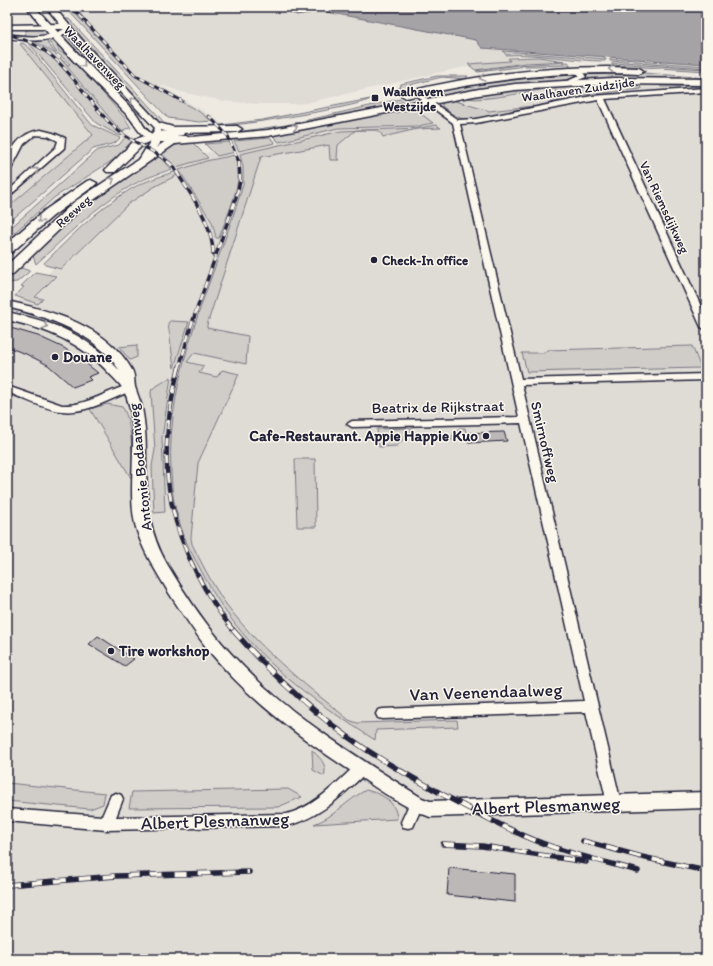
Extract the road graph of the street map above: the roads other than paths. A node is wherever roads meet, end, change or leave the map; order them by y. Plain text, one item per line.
1 (31, 7) edge
2 (50, 7) edge
3 (48, 26) junction
4 (10, 28) edge
5 (67, 28) junction
6 (7, 36) edge
7 (58, 38) junction
8 (565, 69) junction
9 (706, 76) edge
10 (706, 82) edge
11 (567, 83) junction
12 (706, 90) edge
13 (416, 93) junction
14 (600, 97) junction
15 (428, 102) junction
16 (456, 122) junction
17 (140, 129) junction
18 (157, 132) junction
19 (186, 139) junction
20 (173, 142) joint
21 (133, 148) junction
22 (145, 158) junction
23 (7, 169) edge
24 (7, 196) edge
25 (7, 250) edge
26 (7, 272) edge
27 (7, 304) edge
28 (7, 316) edge
29 (706, 327) edge
30 (706, 377) edge
31 (516, 382) junction
32 (129, 388) junction
33 (7, 390) edge
34 (525, 420) junction
35 (352, 424) dead end
36 (591, 706) junction
37 (383, 714) dead end
38 (361, 769) junction
39 (116, 799) dead end
40 (706, 800) edge
41 (614, 803) junction
42 (416, 804) junction
43 (7, 815) edge
44 (408, 822) dead end
45 (106, 824) junction

1 - 3 street, Waalhavenweg
2 - 5 street, Waalhavenweg
3 - 4 street
3 - 5 street
3 - 7 street, Waalhavenweg
4 - 6 street
5 - 7 street
18 -> 5 street, Waalhavenweg
6 - 7 street
7 -> 17 street, Waalhavenweg
9 -> 8 main road, Waalhaven Zuidzijde
8 - 11 street, Waalhaven Zuidzijde
8 -> 13 main road, Waalhaven Zuidzijde
10 - 11 main road, Waalhaven Zuidzijde
11 - 15 main road, Waalhaven Zuidzijde
12 - 14 street, Waalhaven Zuidzijde
13 - 15 street
13 - 18 main road, Waalhaven Zuidzijde
14 - 16 street, Waalhaven Zuidzijde
14 - 29 street, Van Riemsdijkweg
15 - 16 street
19 -> 15 main road, Waalhaven Zuidzijde
16 - 31 street, Smirnoffweg
17 - 18 street
17 - 21 street, Reeweg
18 - 19 street, Waalhaven Zuidzijde
18 - 21 main road, Reeweg
18 - 22 street, Reeweg
19 - 20 main road, Waalhaven Zuidzijde
20 - 22 main road, Reeweg
21 -> 25 main road, Reeweg
26 -> 22 main road, Reeweg
24 -> 23 street
27 - 32 street, Antonie Bodaanweg
28 -> 32 street, Antonie Bodaanweg
30 - 31 street
31 - 34 street, Smirnoffweg
32 - 33 street
32 - 38 street, Antonie Bodaanweg
34 - 35 street, Beatrix de Rijkstraat
34 - 36 street, Smirnoffweg
36 - 37 street, Van Veenendaalweg
36 - 41 street, Smirnoffweg
38 - 42 street, Albert Plesmanweg
38 - 45 street, Albert Plesmanweg
39 - 45 street
40 - 41 street, Albert Plesmanweg
41 - 42 street, Albert Plesmanweg
42 - 44 street
43 - 45 street, Albert Plesmanweg

